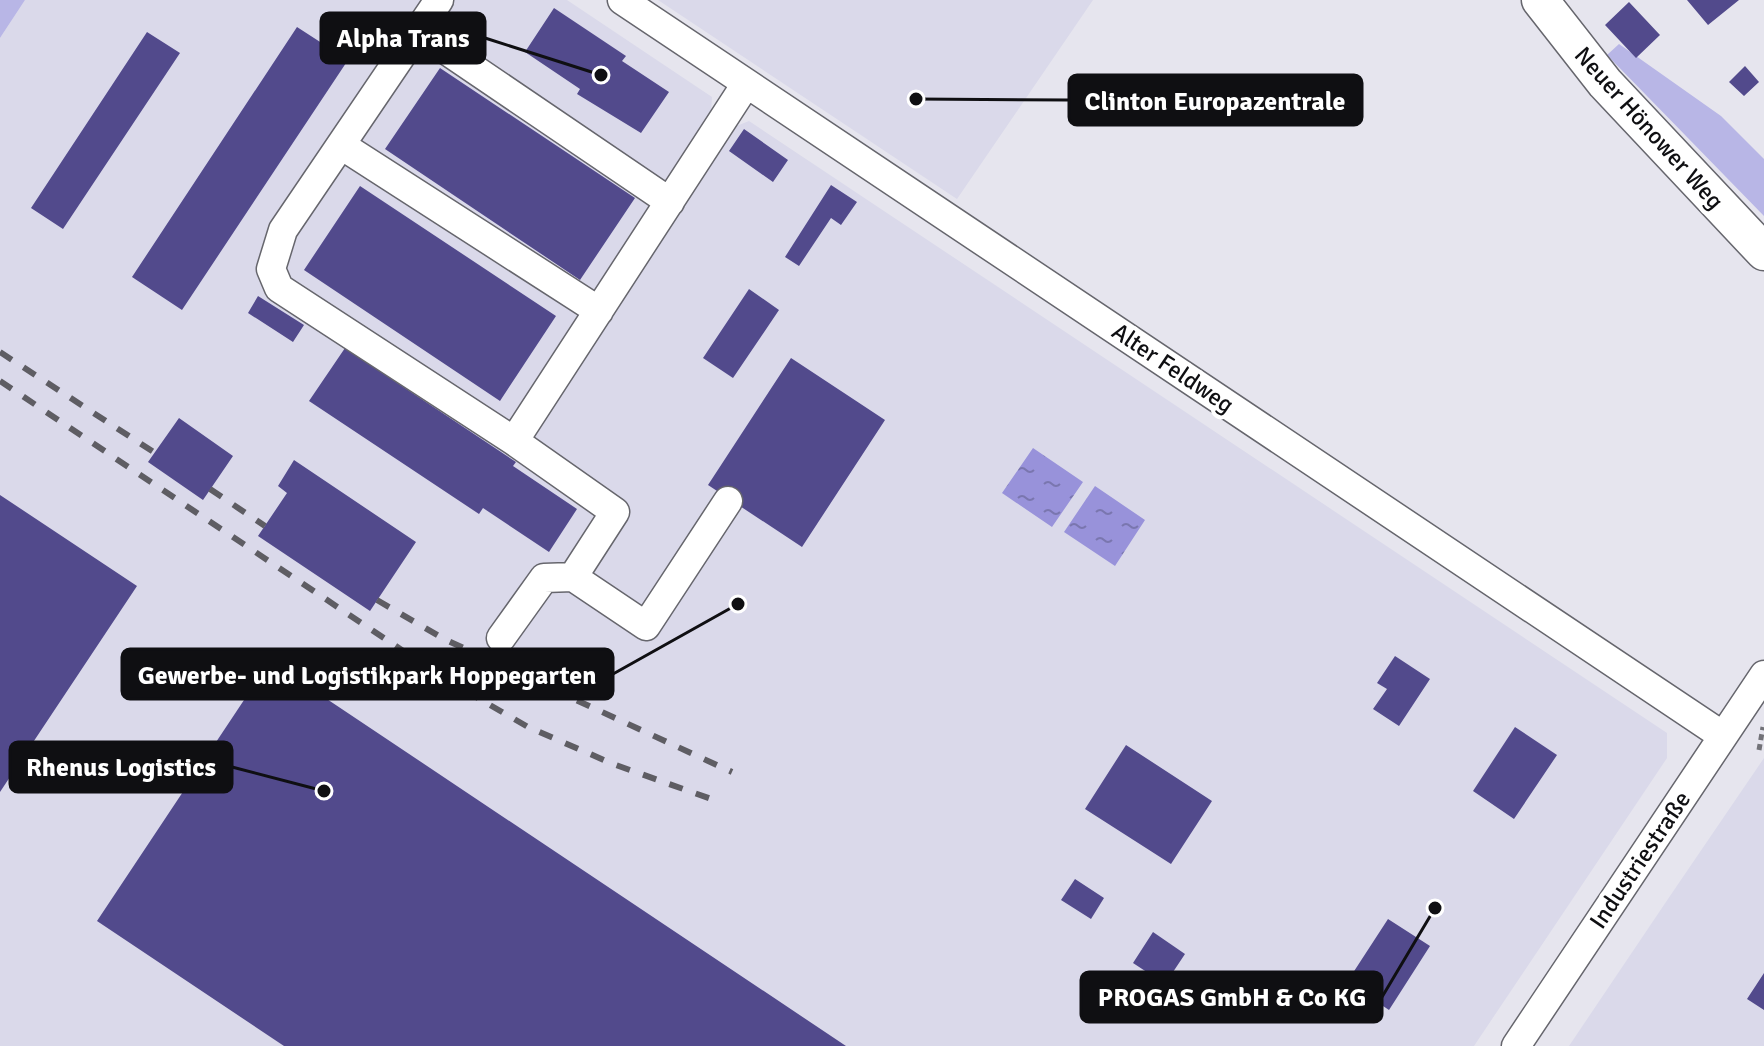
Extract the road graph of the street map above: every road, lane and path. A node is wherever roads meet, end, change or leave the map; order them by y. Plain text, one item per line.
1 (439, 0) edge
2 (622, 0) edge
3 (1540, 0) edge
4 (418, 31) junction
5 (746, 84) junction
6 (341, 145) junction
7 (670, 202) junction
8 (1764, 252) edge
9 (599, 311) junction
10 (514, 441) junction
11 (728, 501) dead end
12 (573, 577) junction
13 (501, 638) dead end
14 (1764, 675) edge
15 (1764, 726) edge
16 (1723, 736) junction
17 (1759, 750) dead end
18 (1516, 1046) edge

1 - 4 street
2 - 5 street, Alter Feldweg
3 - 8 main road, Neuer Hönower Weg
4 - 6 street
4 - 7 street
5 - 7 street
5 - 16 street, Alter Feldweg
6 - 9 street
6 - 10 street
7 - 9 street
9 - 10 street
10 - 12 street
11 - 12 street
12 - 13 street
14 - 16 street, Industriestraße
15 - 17 path
16 - 18 street, Industriestraße

